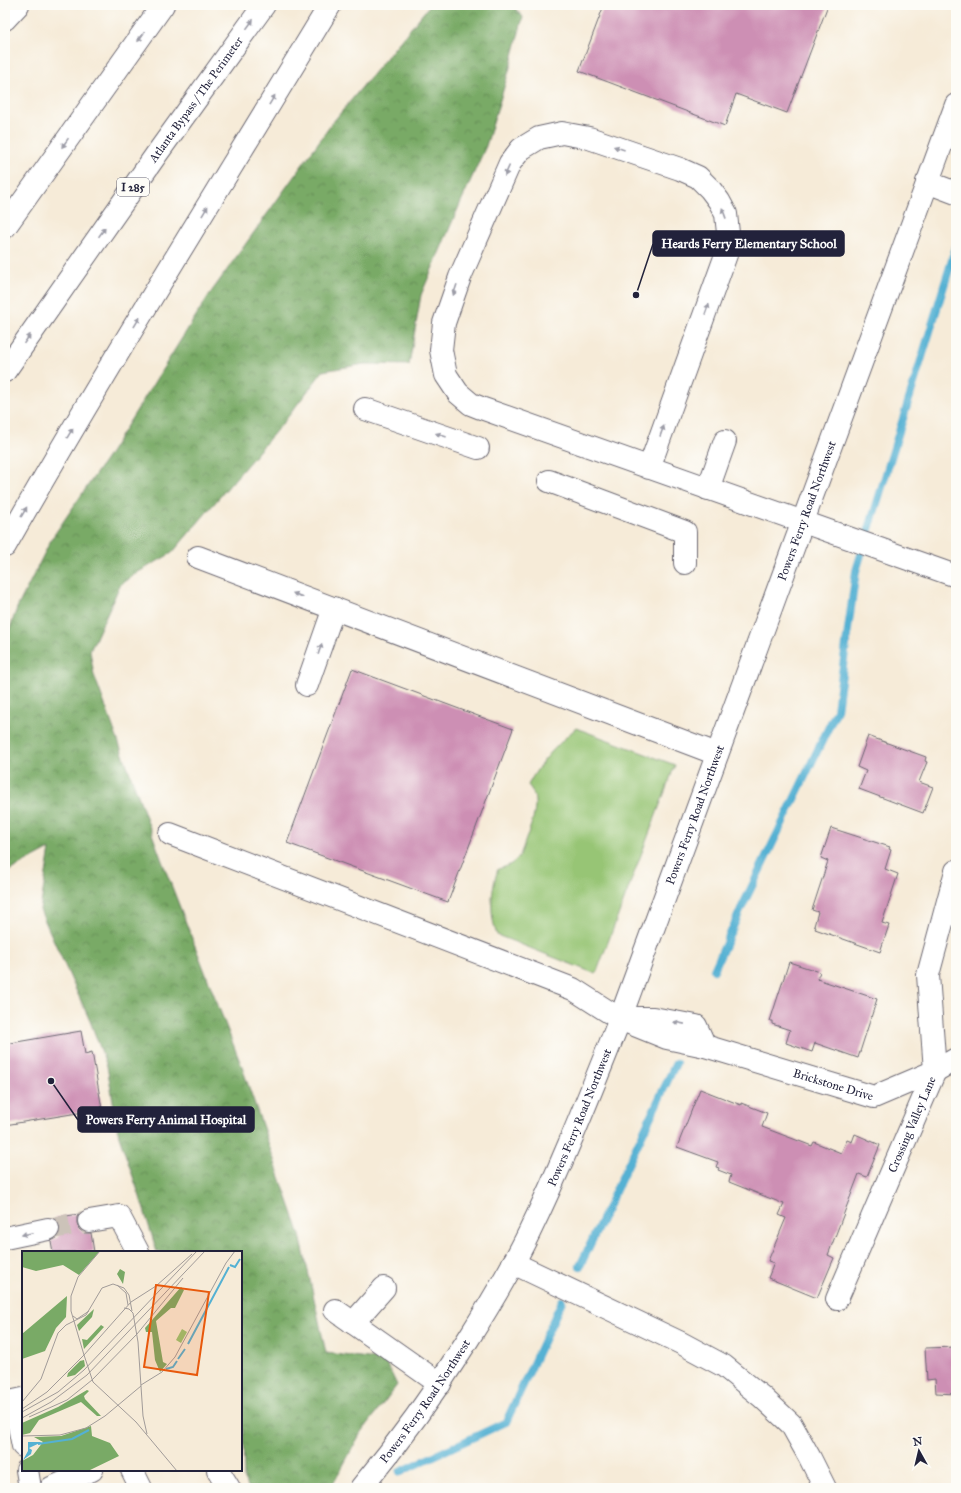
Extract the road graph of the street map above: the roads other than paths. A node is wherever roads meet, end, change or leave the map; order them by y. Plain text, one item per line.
1 (18, 5) edge
2 (163, 5) edge
3 (264, 5) edge
4 (330, 5) edge
5 (5, 19) edge
6 (956, 106) edge
7 (927, 182) junction
8 (956, 193) edge
9 (5, 227) edge
10 (5, 371) edge
11 (365, 409) dead end
12 (725, 441) dead end
13 (478, 448) dead end
14 (649, 468) junction
15 (549, 481) dead end
16 (708, 489) junction
17 (802, 522) junction
18 (5, 546) edge
19 (198, 557) dead end
20 (685, 563) dead end
21 (956, 576) edge
22 (334, 608) junction
23 (307, 685) dead end
24 (717, 754) junction
25 (170, 834) dead end
26 (956, 871) edge
27 (620, 1019) junction
28 (956, 1059) edge
29 (935, 1072) junction
30 (89, 1221) tunnel mouth
31 (48, 1229) tunnel mouth
32 (5, 1238) edge
33 (137, 1251) edge
34 (513, 1263) junction
35 (384, 1288) dead end
36 (837, 1299) dead end
37 (335, 1310) dead end
38 (353, 1323) junction
39 (440, 1384) junction
40 (22, 1399) edge
41 (22, 1441) edge
42 (27, 1471) edge
43 (90, 1471) edge
44 (132, 1471) edge
45 (219, 1471) edge
46 (30, 1488) edge
47 (51, 1488) edge
48 (140, 1488) edge
49 (228, 1488) edge
50 (361, 1488) edge
51 (825, 1488) edge

1 - 5 main road
2 -> 9 main road
10 -> 3 main road, Atlanta Bypass / The Perimeter / I 285
18 -> 4 main road
6 - 7 main road, Powers Ferry Road Northwest
7 - 8 main road
7 - 17 main road, Powers Ferry Road Northwest
13 -> 11 main road
12 - 16 main road
14 -> 14 main road
14 - 16 main road
15 - 20 main road
16 - 17 main road
17 - 21 main road
17 - 24 main road, Powers Ferry Road Northwest
22 -> 19 main road
23 -> 22 main road
22 - 24 main road
24 - 27 main road, Powers Ferry Road Northwest
25 - 27 main road
26 - 29 main road, Crossing Valley Lane
27 - 29 main road, Brickstone Drive
27 - 34 main road, Powers Ferry Road Northwest
28 - 29 main road, Brickstone Drive
29 - 36 main road, Crossing Valley Lane
30 - 33 main road
31 -> 32 main road
34 - 39 main road, Powers Ferry Road Northwest
34 - 51 main road
35 - 38 main road
37 - 38 main road
38 - 39 main road
39 - 50 main road, Powers Ferry Road Northwest
40 - 41 main road
42 - 46 main road
43 - 47 main road
44 - 48 main road
45 - 49 main road

